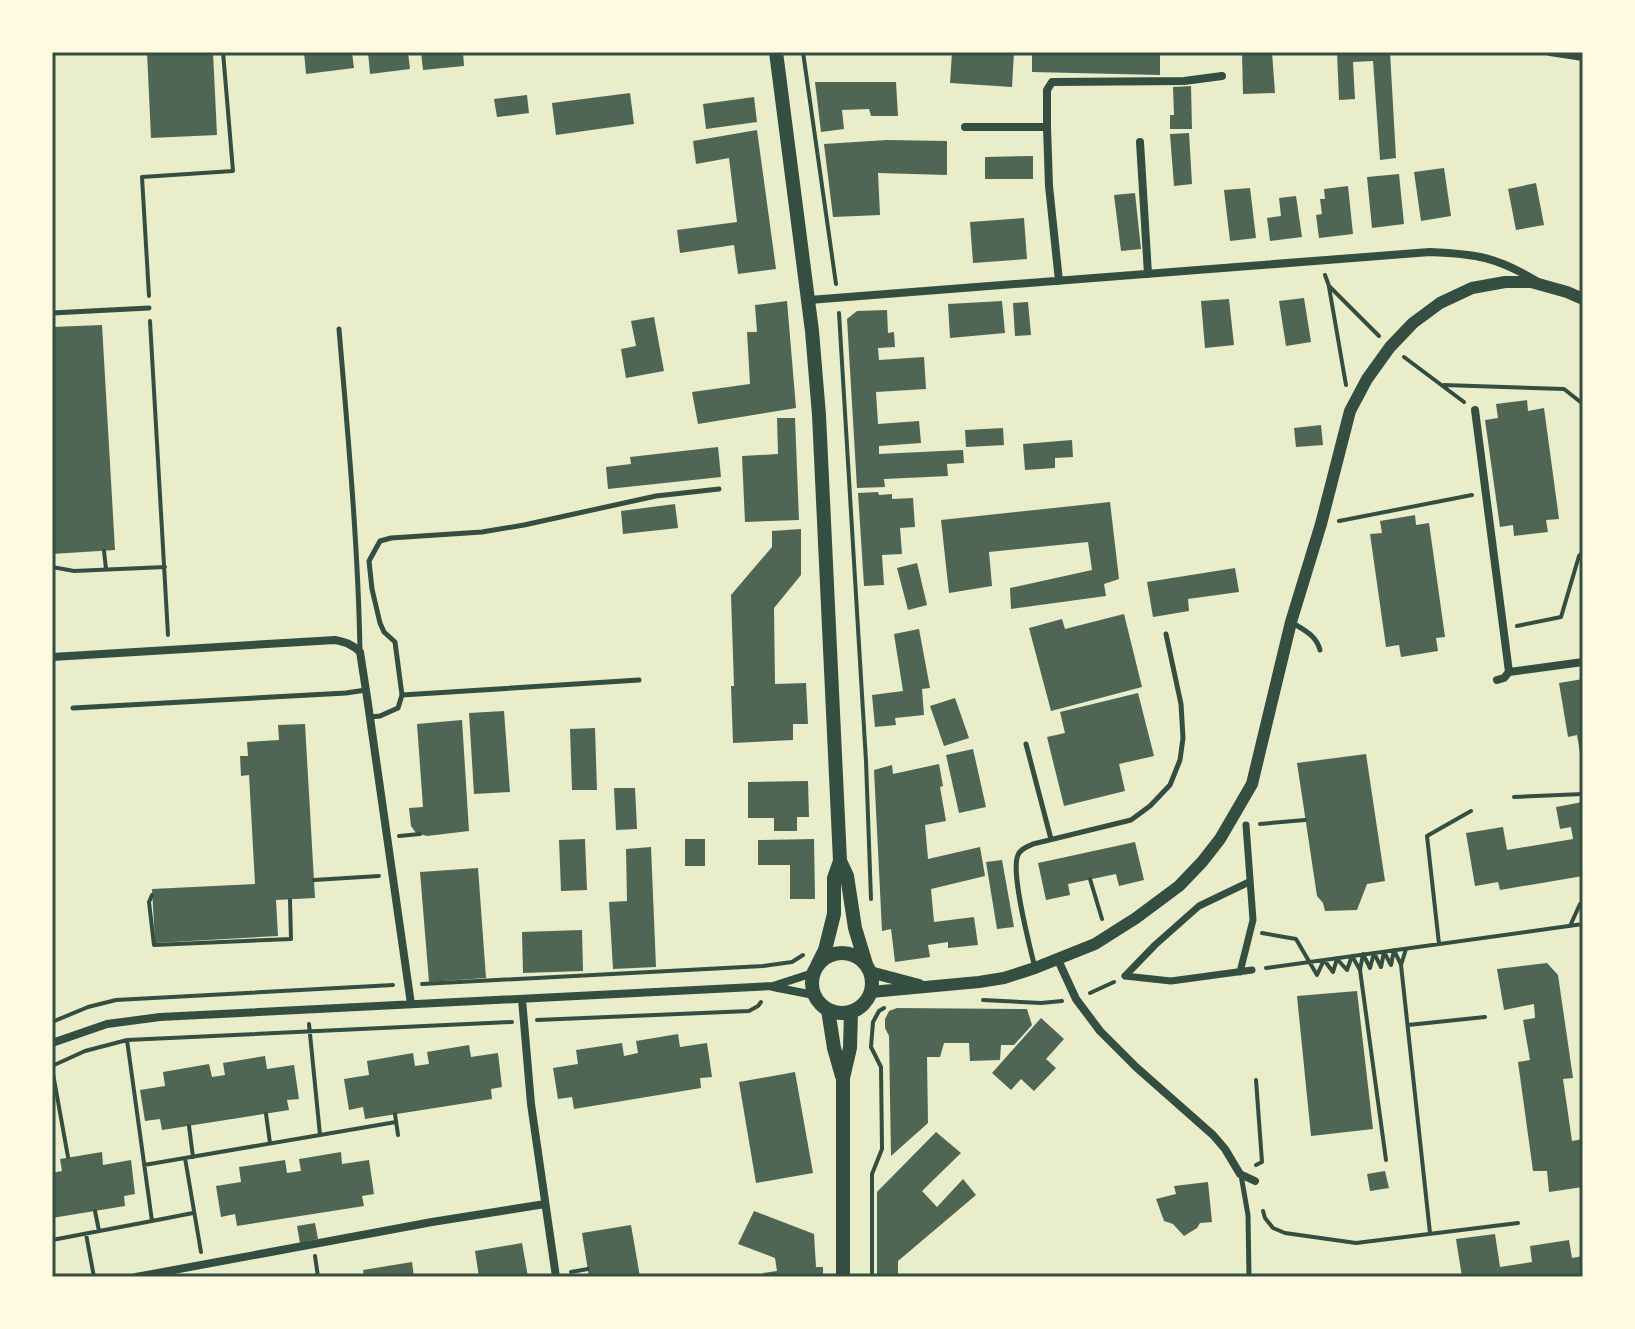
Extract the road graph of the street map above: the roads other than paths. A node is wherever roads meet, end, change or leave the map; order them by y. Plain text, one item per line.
1 (776, 52) edge
2 (1550, 52) edge
3 (1583, 57) edge
4 (1222, 76) dead end
5 (965, 127) dead end
6 (1047, 127) junction
7 (1140, 142) dead end
8 (1148, 274) junction
9 (1059, 281) junction
10 (1542, 284) junction
11 (1583, 299) edge
12 (809, 300) junction
13 (149, 308) road end
14 (52, 313) edge
15 (339, 329) dead end
16 (1475, 410) dead end
17 (719, 489) dead end
18 (1291, 622) junction
19 (1166, 634) dead end
20 (1320, 650) dead end
21 (360, 652) junction
22 (52, 657) edge
23 (1583, 662) edge
24 (1509, 672) junction
25 (639, 680) dead end
26 (1497, 680) dead end
27 (366, 690) junction
28 (402, 695) junction
29 (73, 708) dead end
30 (370, 717) junction
31 (1026, 744) dead end
32 (1246, 825) road end
33 (1051, 839) junction
34 (840, 861) junction
35 (1249, 882) junction
36 (1058, 960) junction
37 (868, 968) junction
38 (1035, 968) junction
39 (815, 969) junction
40 (1252, 970) road end
41 (1240, 972) junction
42 (773, 986) junction
43 (922, 986) junction
44 (871, 992) junction
45 (814, 995) junction
46 (522, 999) junction
47 (411, 1004) junction
48 (828, 1010) junction
49 (851, 1012) junction
50 (52, 1043) edge
51 (843, 1078) junction
52 (1240, 1174) junction
53 (1255, 1181) road end
54 (545, 1204) junction
55 (136, 1277) edge
56 (556, 1277) edge
57 (843, 1277) edge
58 (1249, 1277) edge

1 - 12 main road
2 - 3 street
4 - 6 street
5 - 6 street
6 - 9 street
7 - 8 street
8 - 9 street
8 - 10 street
9 - 12 street
10 - 11 street
10 - 18 street
12 - 34 main road
13 - 14 lane
15 - 21 lane
16 - 24 street
17 - 28 lane
18 - 20 lane
18 - 36 street
19 - 33 lane
21 - 22 street
21 - 27 street
23 - 24 street
24 - 26 street
25 - 28 lane
27 - 29 lane
27 - 30 street
28 - 30 lane
30 - 47 street
31 - 33 lane
32 - 35 street
33 - 38 lane
34 - 37 main road
34 - 39 main road
35 - 41 street
35 - 41 street
36 - 38 street
36 - 52 street
37 - 39 main road
37 - 43 street
37 - 44 main road
38 - 43 street
39 - 42 street
39 - 45 main road
40 - 41 street
42 - 45 street
42 - 46 street
43 - 44 street
44 - 49 main road
45 - 48 main road
46 - 47 street
46 - 54 street
47 - 50 street
48 - 49 main road
48 - 51 main road
49 - 51 main road
51 - 57 main road
52 - 53 street
52 - 58 lane
54 - 55 street
54 - 56 street

